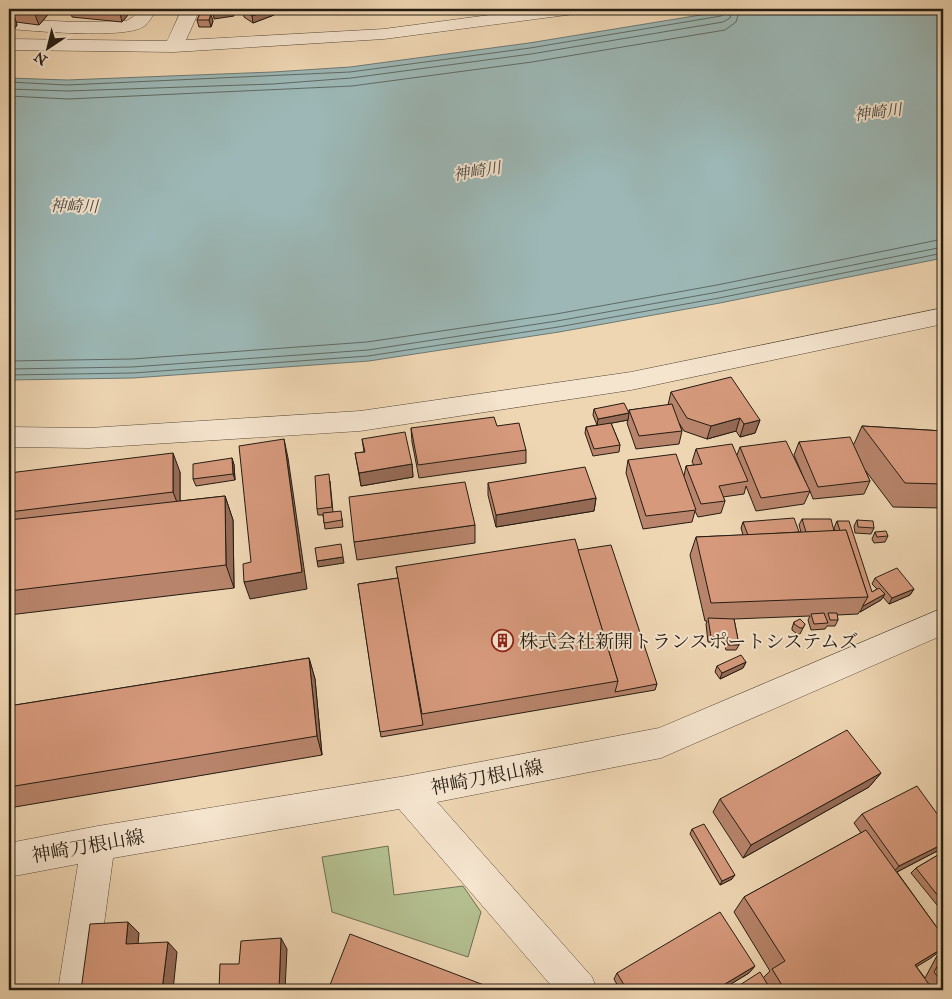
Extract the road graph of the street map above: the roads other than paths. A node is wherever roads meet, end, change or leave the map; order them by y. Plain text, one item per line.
1 (148, 9) edge
2 (192, 9) edge
3 (574, 9) edge
4 (9, 24) edge
5 (9, 44) edge
6 (174, 46) junction
7 (943, 316) edge
8 (9, 437) edge
9 (943, 621) edge
10 (406, 792) junction
11 (98, 843) junction
12 (9, 860) edge
13 (77, 990) edge
14 (579, 990) edge

1 - 4 street
2 - 6 street
3 - 6 street
5 - 6 street
7 - 8 street
9 - 10 street, 神崎刀根山線
10 - 11 street, 神崎刀根山線
10 - 14 street
11 - 12 street, 神崎刀根山線
11 - 13 street

